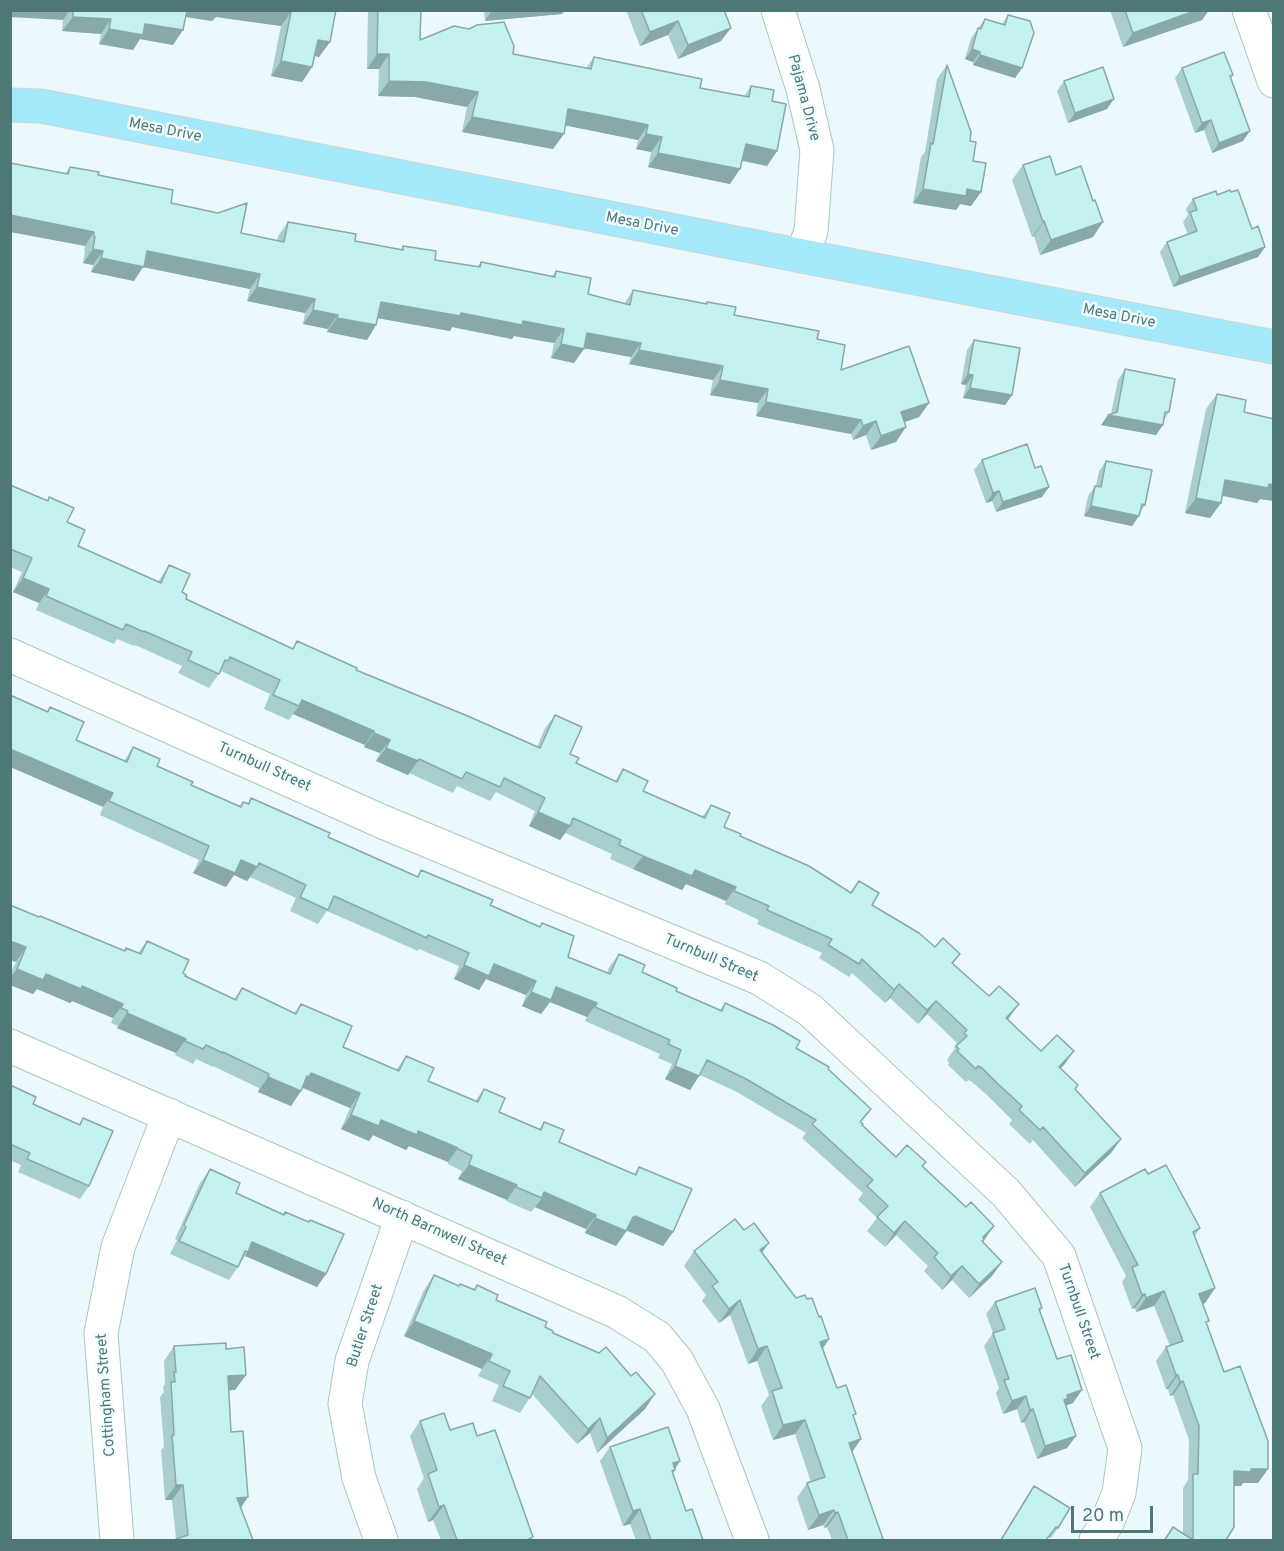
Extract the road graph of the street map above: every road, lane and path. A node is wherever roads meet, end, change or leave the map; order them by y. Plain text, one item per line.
1 (778, 10) edge
2 (1249, 10) edge
3 (1274, 81) edge
4 (10, 105) edge
5 (802, 256) junction
6 (1274, 347) edge
7 (10, 655) edge
8 (10, 1046) edge
9 (169, 1115) junction
10 (402, 1217) junction
11 (117, 1540) edge
12 (381, 1540) edge
13 (752, 1540) edge
14 (1096, 1540) edge

1 - 5 street, Pajama Drive
2 - 3 street
4 - 5 main road, Mesa Drive
5 - 6 main road, Mesa Drive
7 - 14 street, Turnbull Street
8 - 9 street, North Barnwell Street
9 - 10 street, North Barnwell Street
9 - 11 street, Cottingham Street
10 - 12 street, Butler Street
10 - 13 street, North Barnwell Street

